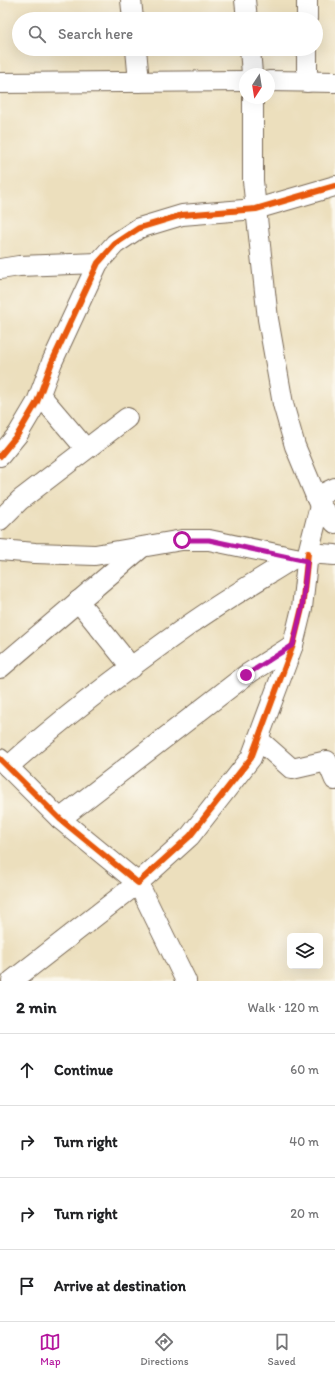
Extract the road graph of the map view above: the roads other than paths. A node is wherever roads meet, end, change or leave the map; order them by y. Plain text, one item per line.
1 (131, 0) edge
2 (245, 0) edge
3 (307, 0) edge
4 (132, 12) edge
5 (246, 12) edge
6 (307, 12) edge
7 (137, 56) edge
8 (251, 56) edge
9 (307, 56) edge
10 (252, 68) edge
11 (239, 81) edge
12 (139, 82) junction
13 (275, 82) edge
14 (307, 82) junction
15 (335, 82) edge
16 (0, 83) edge
17 (253, 104) edge
18 (335, 186) edge
19 (256, 209) junction
20 (98, 264) junction
21 (0, 269) edge
22 (40, 395) junction
23 (127, 418) dead end
24 (86, 449) junction
25 (0, 456) edge
26 (335, 488) edge
27 (318, 502) junction
28 (0, 520) edge
29 (335, 523) edge
30 (141, 548) junction
31 (0, 550) edge
32 (335, 555) edge
33 (303, 557) junction
34 (78, 601) junction
35 (293, 645) junction
36 (0, 668) edge
37 (132, 668) junction
38 (258, 739) junction
39 (4, 763) edge
40 (335, 780) edge
41 (60, 819) junction
42 (138, 883) junction
43 (14, 980) edge
44 (186, 981) edge

1 - 4 street
2 - 5 street
3 - 6 street
7 - 12 street
8 - 10 street
9 - 14 street
11 - 12 street
12 - 16 street
13 - 14 street
14 - 15 street
17 - 19 street
18 - 19 street
19 - 20 street
19 - 27 street
20 - 21 street
20 - 22 street
22 - 24 street
22 - 25 street
23 - 24 street
24 - 28 street
26 - 27 street
27 - 29 street
27 - 33 street
30 - 31 street
30 - 33 street
30 - 34 street
32 - 33 street
33 - 35 street
33 - 37 street
34 - 36 street
34 - 37 street
35 - 38 street
35 - 41 street
37 - 39 street
38 - 40 street
38 - 42 street
39 - 41 street
41 - 42 street
42 - 43 street
42 - 44 street

